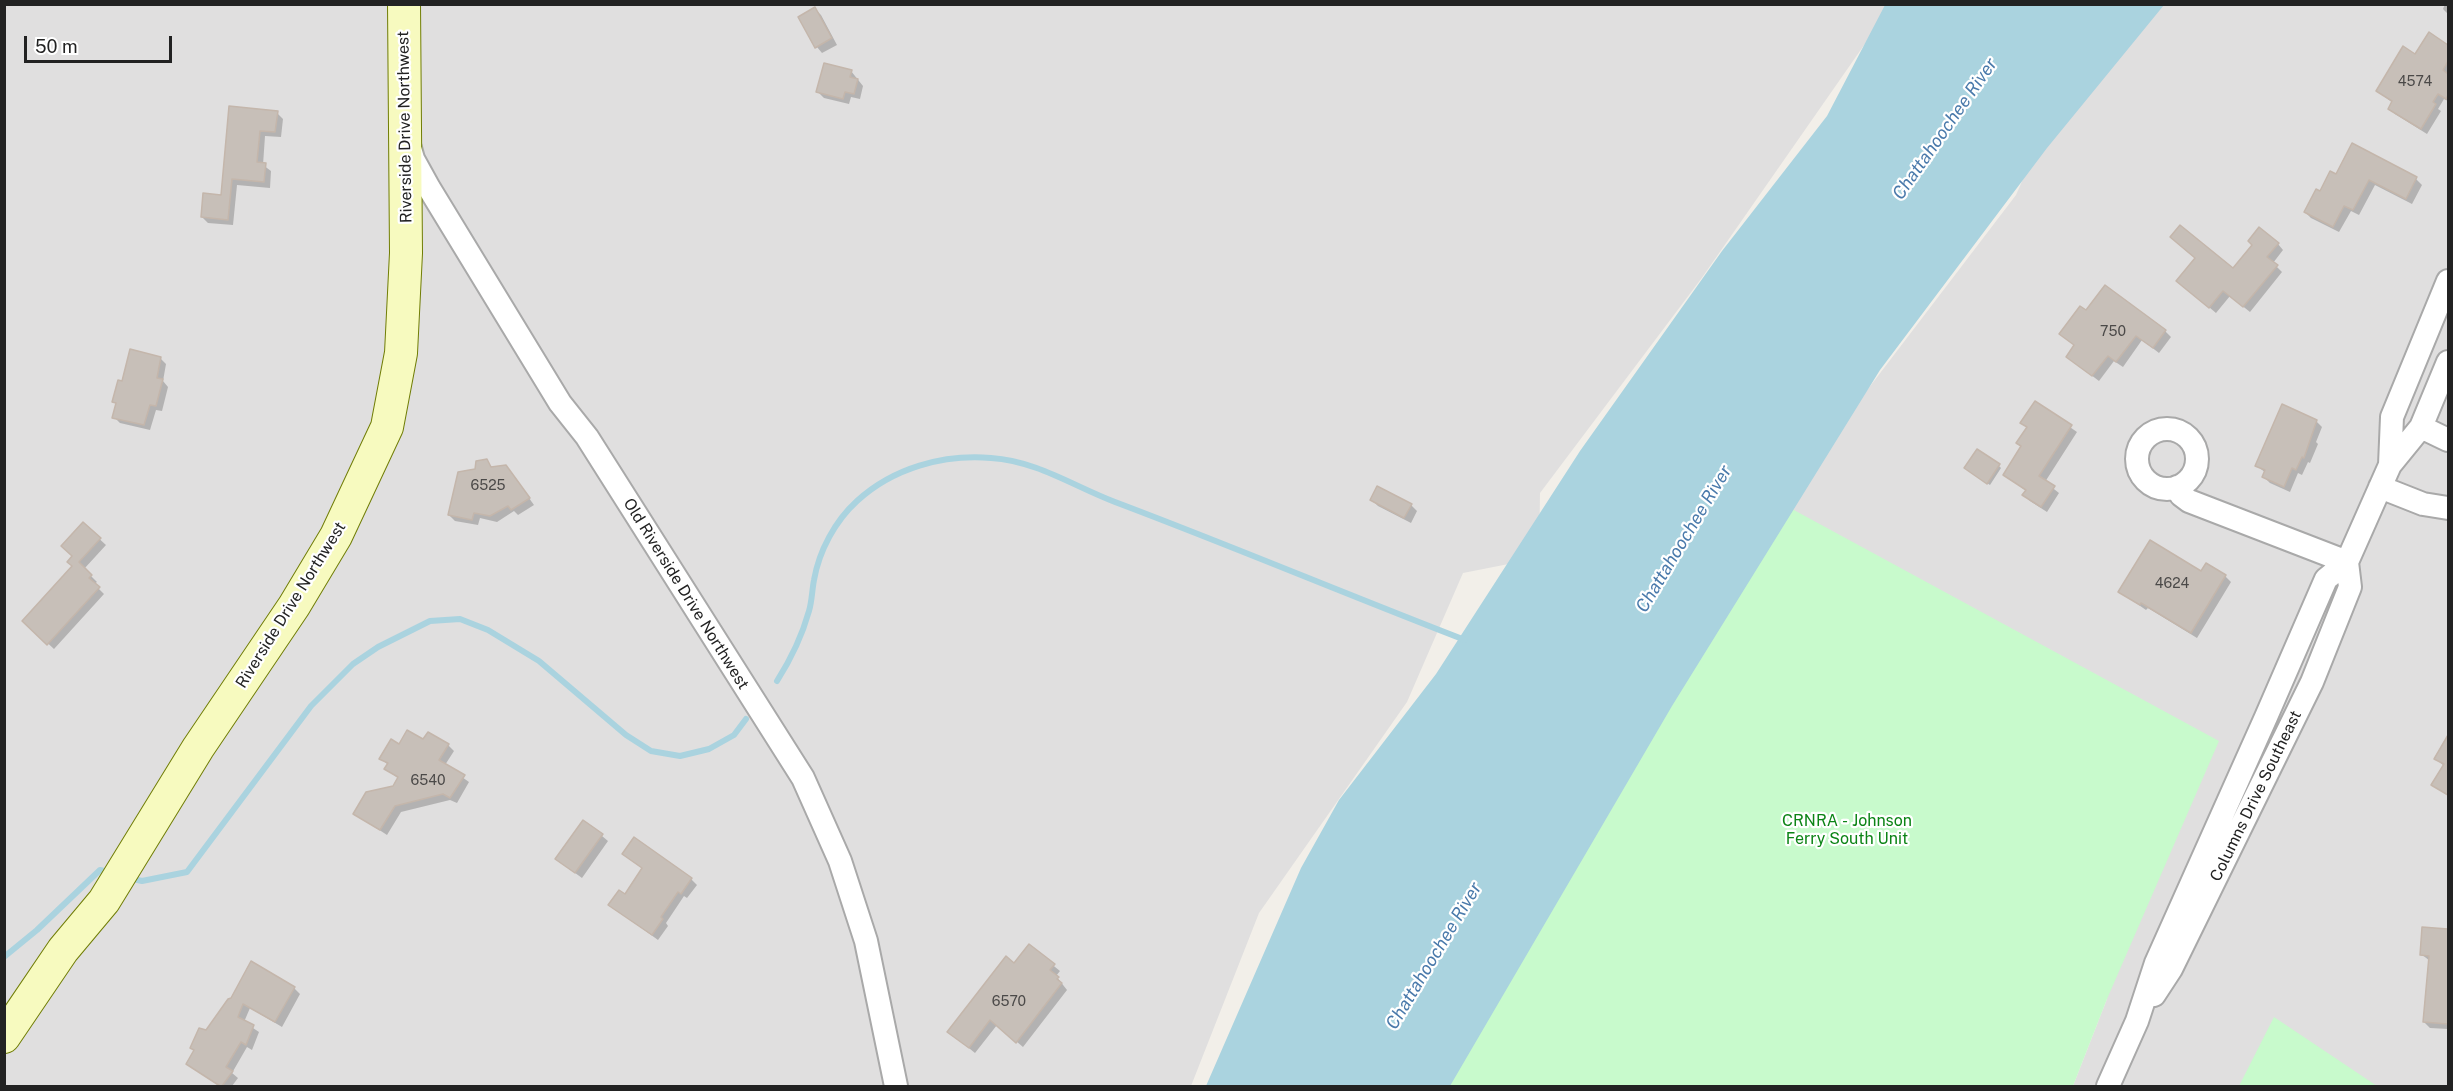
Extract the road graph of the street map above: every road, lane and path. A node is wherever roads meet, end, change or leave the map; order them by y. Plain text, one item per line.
1 (404, 4) edge
2 (406, 132) junction
3 (2448, 281) edge
4 (2448, 362) edge
5 (2421, 428) junction
6 (2448, 440) edge
7 (2390, 465) junction
8 (2177, 487) dead end
9 (2380, 487) junction
10 (2448, 508) edge
11 (2348, 562) junction
12 (4, 1036) edge
13 (896, 1086) edge
14 (2108, 1086) edge

1 - 2 street, Riverside Drive Northwest
2 - 12 street, Riverside Drive Northwest
2 - 13 street, Old Riverside Drive Northwest
3 - 7 street, Columns Drive Southeast
4 - 5 street, Columns Drive Southeast
5 - 6 street
5 - 7 street, Columns Drive Southeast
7 - 9 street, Columns Drive Southeast
8 - 11 street
9 - 10 street
9 - 11 street, Columns Drive Southeast
11 - 14 street, Columns Drive Southeast

